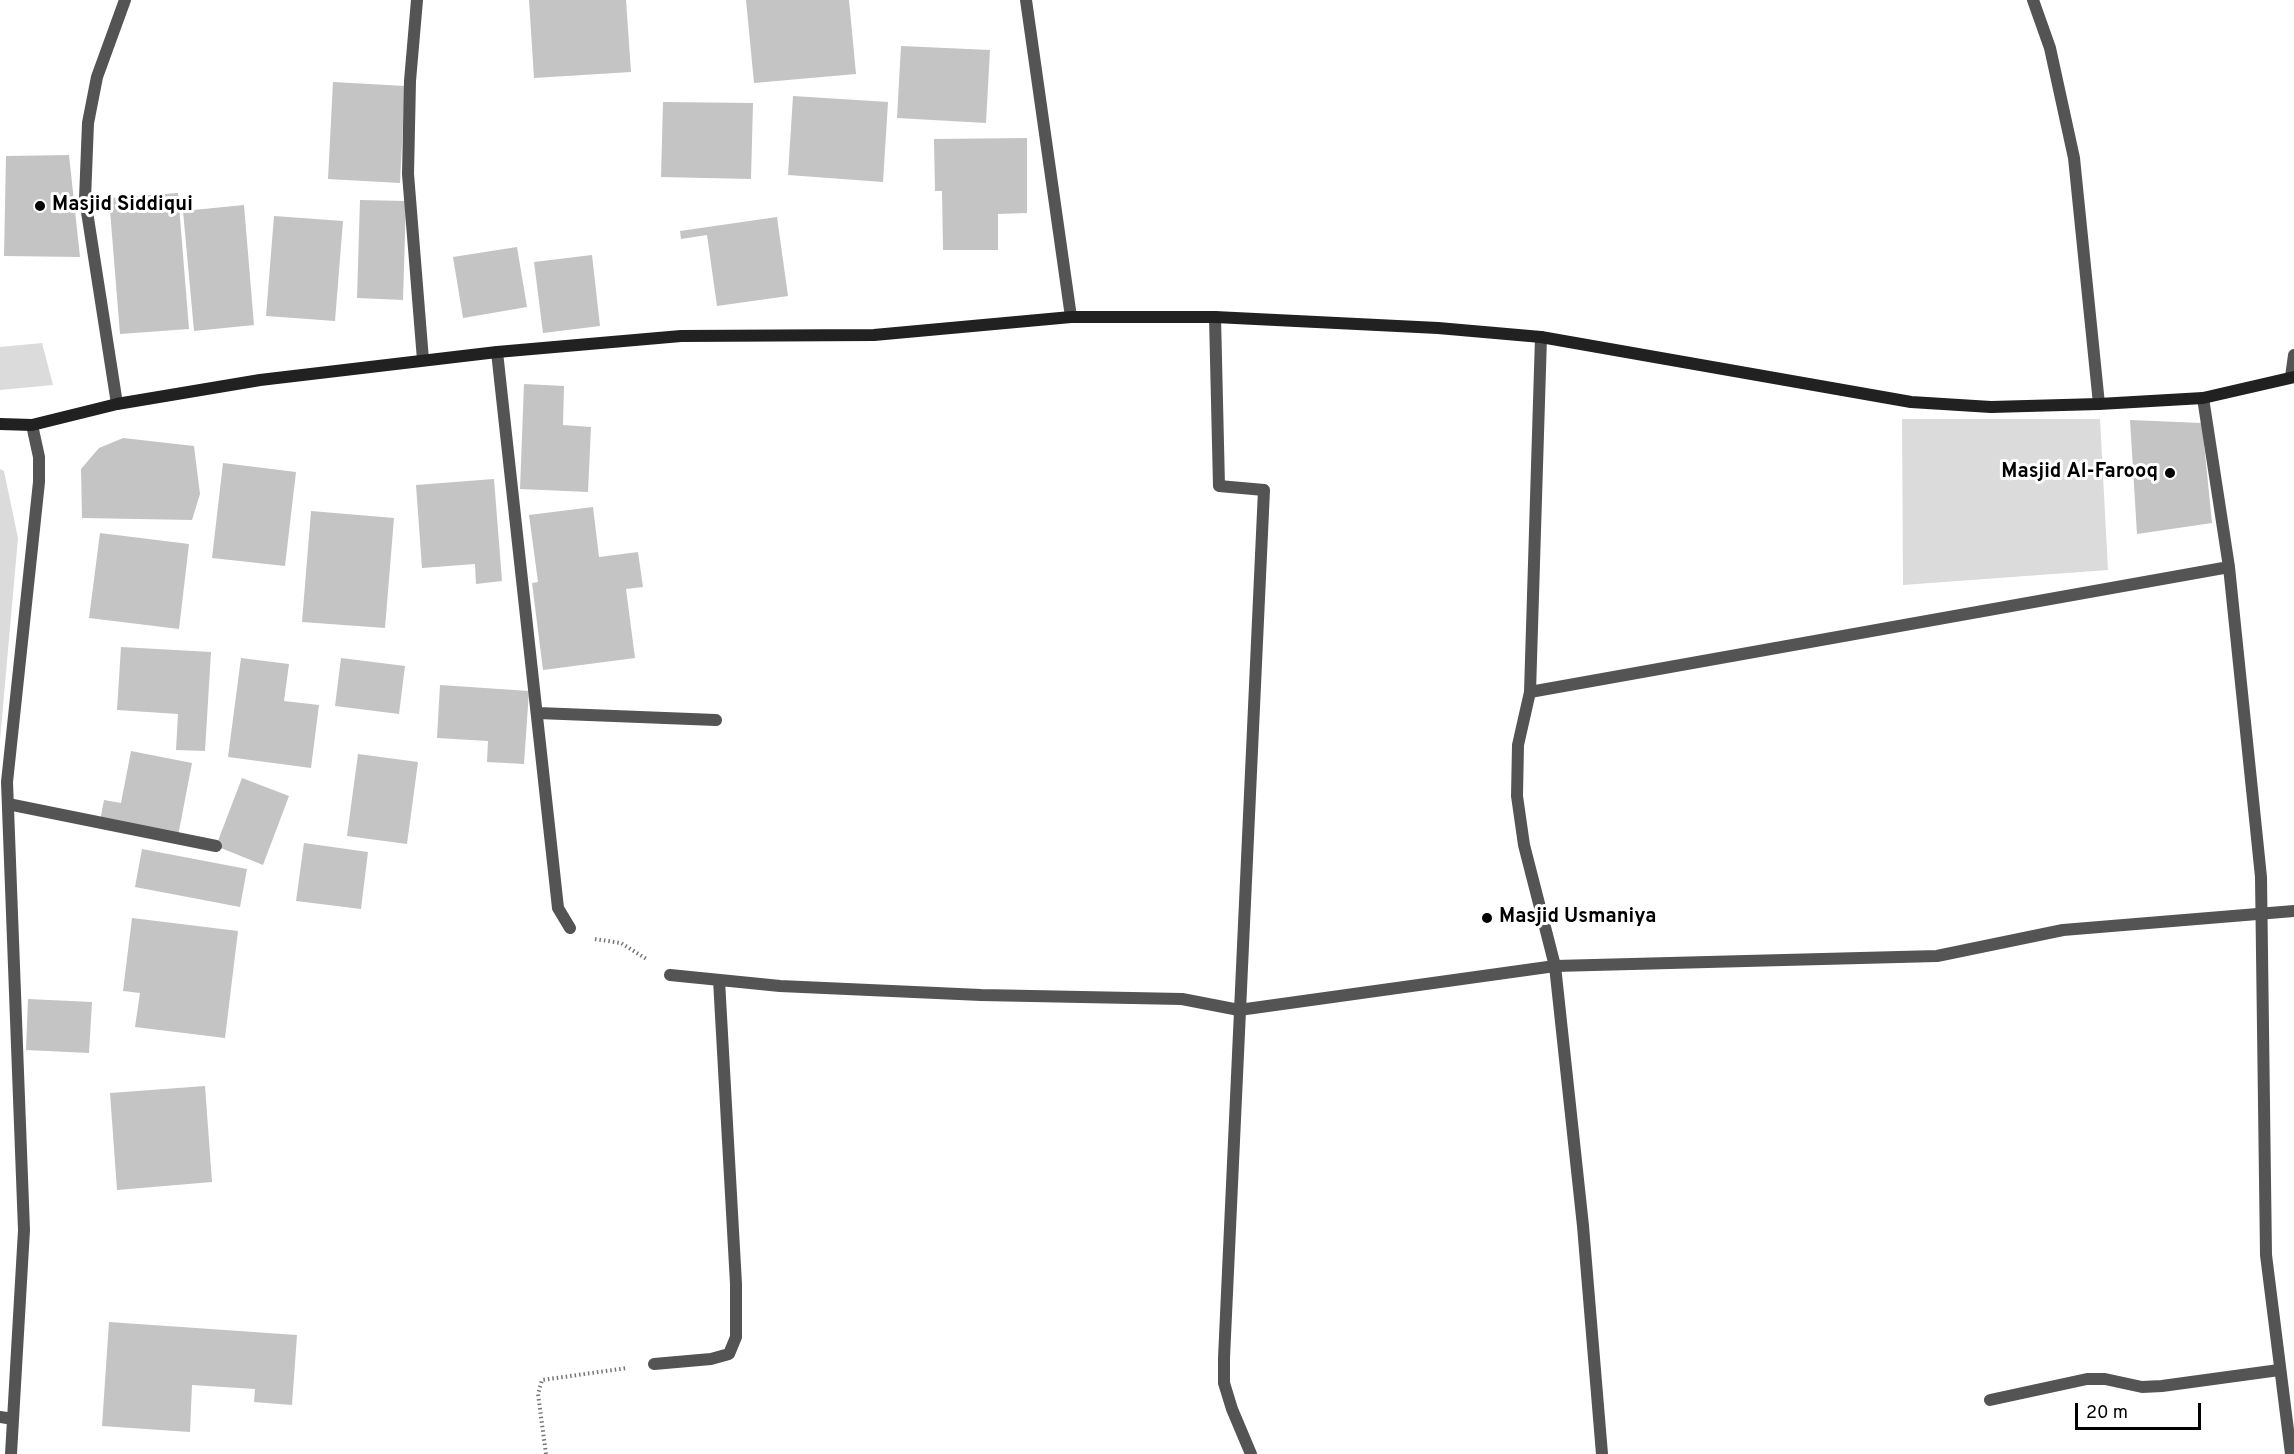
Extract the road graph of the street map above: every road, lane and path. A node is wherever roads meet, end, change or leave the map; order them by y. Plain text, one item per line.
1 (125, 0) edge
2 (417, 0) edge
3 (1026, 0) edge
4 (2033, 0) edge
5 (1071, 317) junction
6 (1215, 317) junction
7 (1541, 337) junction
8 (497, 352) junction
9 (2294, 356) edge
10 (423, 360) junction
11 (2292, 377) edge
12 (2203, 398) junction
13 (117, 404) junction
14 (2100, 404) junction
15 (0, 424) edge
16 (33, 425) junction
17 (2229, 567) junction
18 (1530, 692) junction
19 (538, 713) junction
20 (716, 720) dead end
21 (3, 781) edge
22 (8, 804) junction
23 (216, 846) dead end
24 (2294, 911) edge
25 (2262, 914) junction
26 (570, 928) dead end
27 (1555, 966) junction
28 (670, 975) dead end
29 (719, 980) junction
30 (1239, 1010) junction
31 (654, 1364) joint
32 (2279, 1370) junction
33 (1990, 1400) dead end
34 (0, 1417) edge
35 (13, 1419) junction
36 (11, 1454) edge
37 (546, 1454) edge
38 (1251, 1454) edge
39 (1602, 1454) edge
40 (2291, 1454) edge

1 - 13 street
2 - 10 street
3 - 5 street
4 - 14 street
5 - 6 street
5 - 8 street
6 - 7 street
6 - 30 street
7 - 14 street
7 - 18 street
8 - 10 street
8 - 19 street
9 - 11 street
10 - 13 street
11 - 12 street
12 - 14 street
12 - 17 street
13 - 16 street
15 - 16 street
16 - 21 street
17 - 18 street
17 - 25 street
18 - 27 street
19 - 20 street
19 - 26 street
21 - 22 street
22 - 23 street
22 - 35 street
24 - 25 street
25 - 27 street
25 - 32 street
27 - 30 street
27 - 39 street
28 - 29 street
29 - 30 street
29 - 31 street
30 - 38 street
31 - 37 path
32 - 33 street
32 - 40 street
34 - 35 street
35 - 36 street

